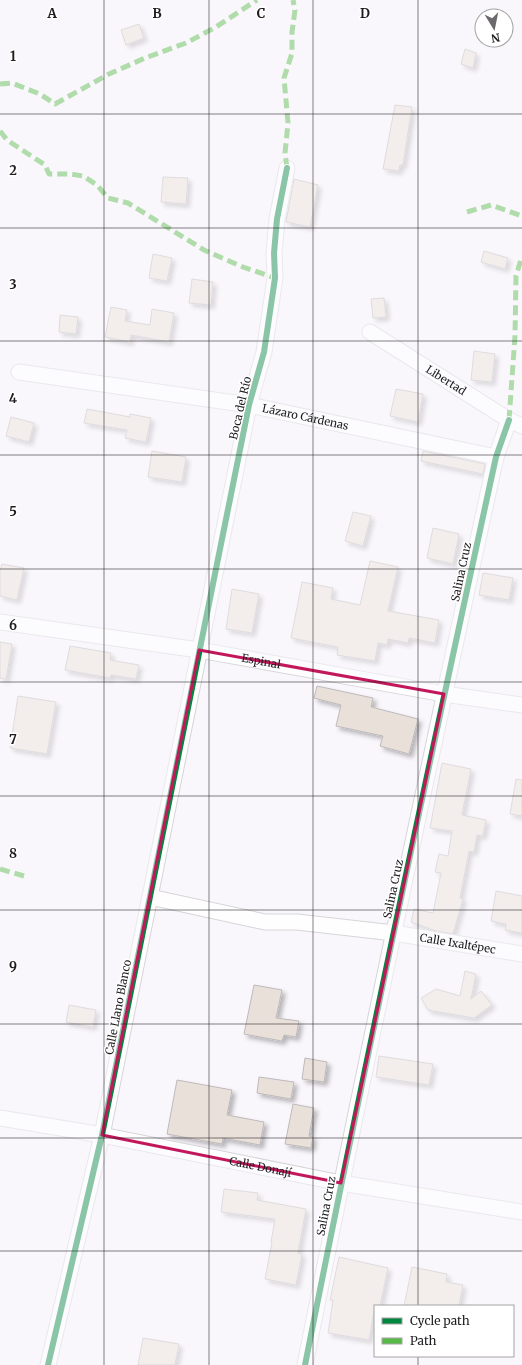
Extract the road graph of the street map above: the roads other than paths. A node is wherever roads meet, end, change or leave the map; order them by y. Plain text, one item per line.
1 (287, 168) dead end
2 (370, 332) dead end
3 (19, 372) dead end
4 (249, 405) junction
5 (515, 423) edge
6 (496, 457) junction
7 (0, 622) edge
8 (199, 650) junction
9 (444, 694) junction
10 (522, 705) edge
11 (150, 897) junction
12 (394, 933) junction
13 (522, 954) edge
14 (0, 1118) edge
15 (102, 1135) junction
16 (341, 1183) junction
17 (522, 1212) edge
18 (48, 1365) edge
19 (305, 1365) edge

1 - 4 street, Boca del Río
2 - 5 street, Libertad
3 - 4 street, Lázaro Cárdenas
4 - 6 street, Lázaro Cárdenas
4 - 8 street, Boca del Río
5 - 6 street, Salina Cruz
6 - 9 street, Salina Cruz
7 - 8 street, Espinal
8 - 9 street, Espinal
8 - 11 street, Calle Llano Blanco
9 - 10 street, Espinal
9 - 12 street, Salina Cruz
11 - 12 street, Calle Ixaltépec
11 - 15 street, Calle Llano Blanco
12 - 13 street, Calle Ixaltépec
12 - 16 street, Salina Cruz
14 - 15 street, Calle Donají
15 - 16 street, Calle Donají
15 - 18 street, Calle Llano Blanco
16 - 17 street, Calle Donají
16 - 19 street, Salina Cruz

